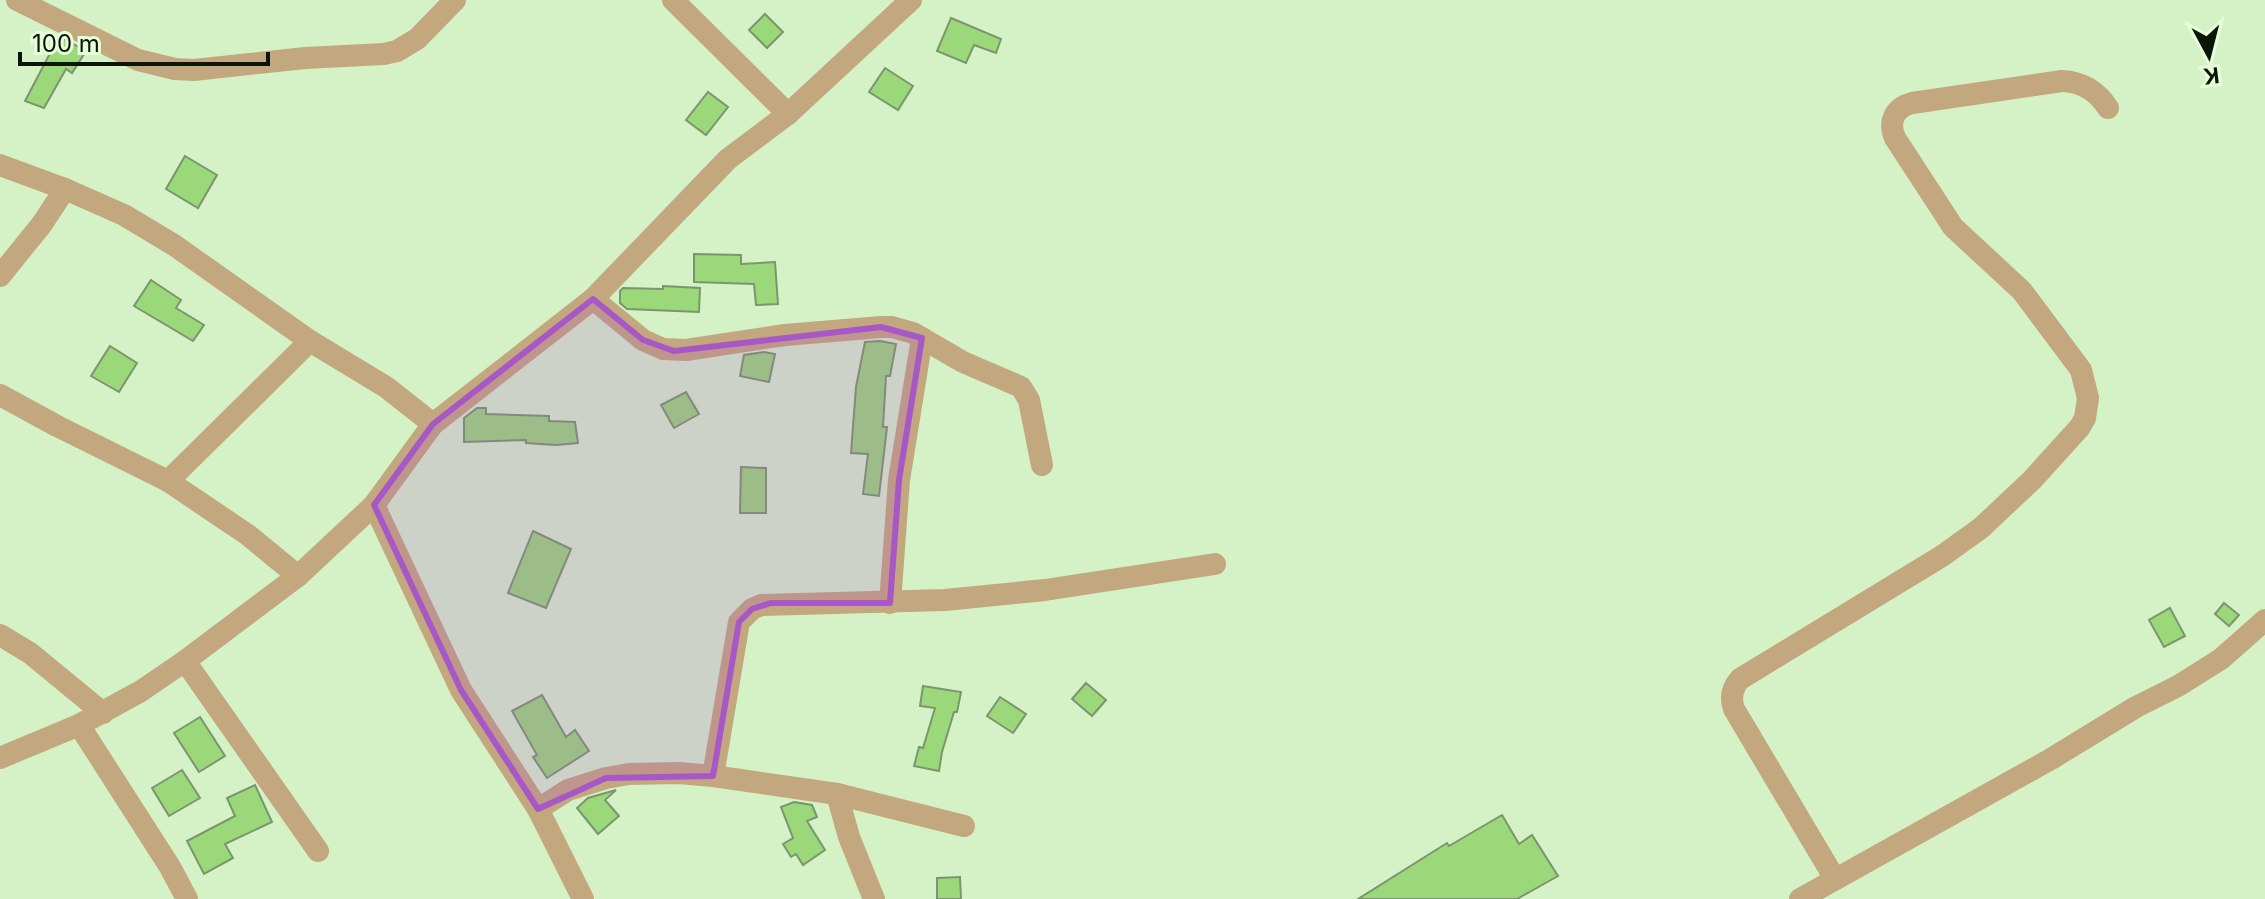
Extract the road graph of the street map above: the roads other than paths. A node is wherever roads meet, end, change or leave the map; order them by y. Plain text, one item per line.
1 (17, 0) edge
2 (455, 0) edge
3 (673, 0) edge
4 (911, 0) edge
5 (2108, 108) dead end
6 (788, 114) junction
7 (0, 165) edge
8 (65, 189) junction
9 (0, 276) edge
10 (593, 299) junction
11 (922, 338) junction
12 (310, 341) junction
13 (0, 395) edge
14 (433, 424) junction
15 (1042, 465) dead end
16 (168, 481) junction
17 (374, 505) junction
18 (1215, 564) dead end
19 (298, 576) junction
20 (890, 603) junction
21 (2265, 620) edge
22 (0, 635) edge
23 (185, 661) junction
24 (103, 713) junction
25 (79, 725) junction
26 (0, 758) edge
27 (713, 776) junction
28 (837, 794) junction
29 (538, 809) junction
30 (964, 826) dead end
31 (318, 851) dead end
32 (1835, 879) junction
33 (187, 899) edge
34 (583, 899) edge
35 (874, 899) edge
36 (1800, 899) edge

1 - 2 street
3 - 6 street
4 - 6 street
5 - 32 street
6 - 10 street
7 - 8 street
8 - 9 street
8 - 12 street
10 - 11 street
10 - 14 street
11 - 15 street
11 - 20 street
12 - 14 street
12 - 16 street
13 - 16 street
14 - 17 street
16 - 19 street
17 - 19 street
17 - 29 street
18 - 20 street
19 - 23 street
20 - 27 street
21 - 32 street
22 - 24 street
23 - 24 street
23 - 31 street
24 - 25 street
25 - 26 street
25 - 33 street
27 - 28 street
27 - 29 street
28 - 30 street
28 - 35 street
29 - 34 street
32 - 36 street

